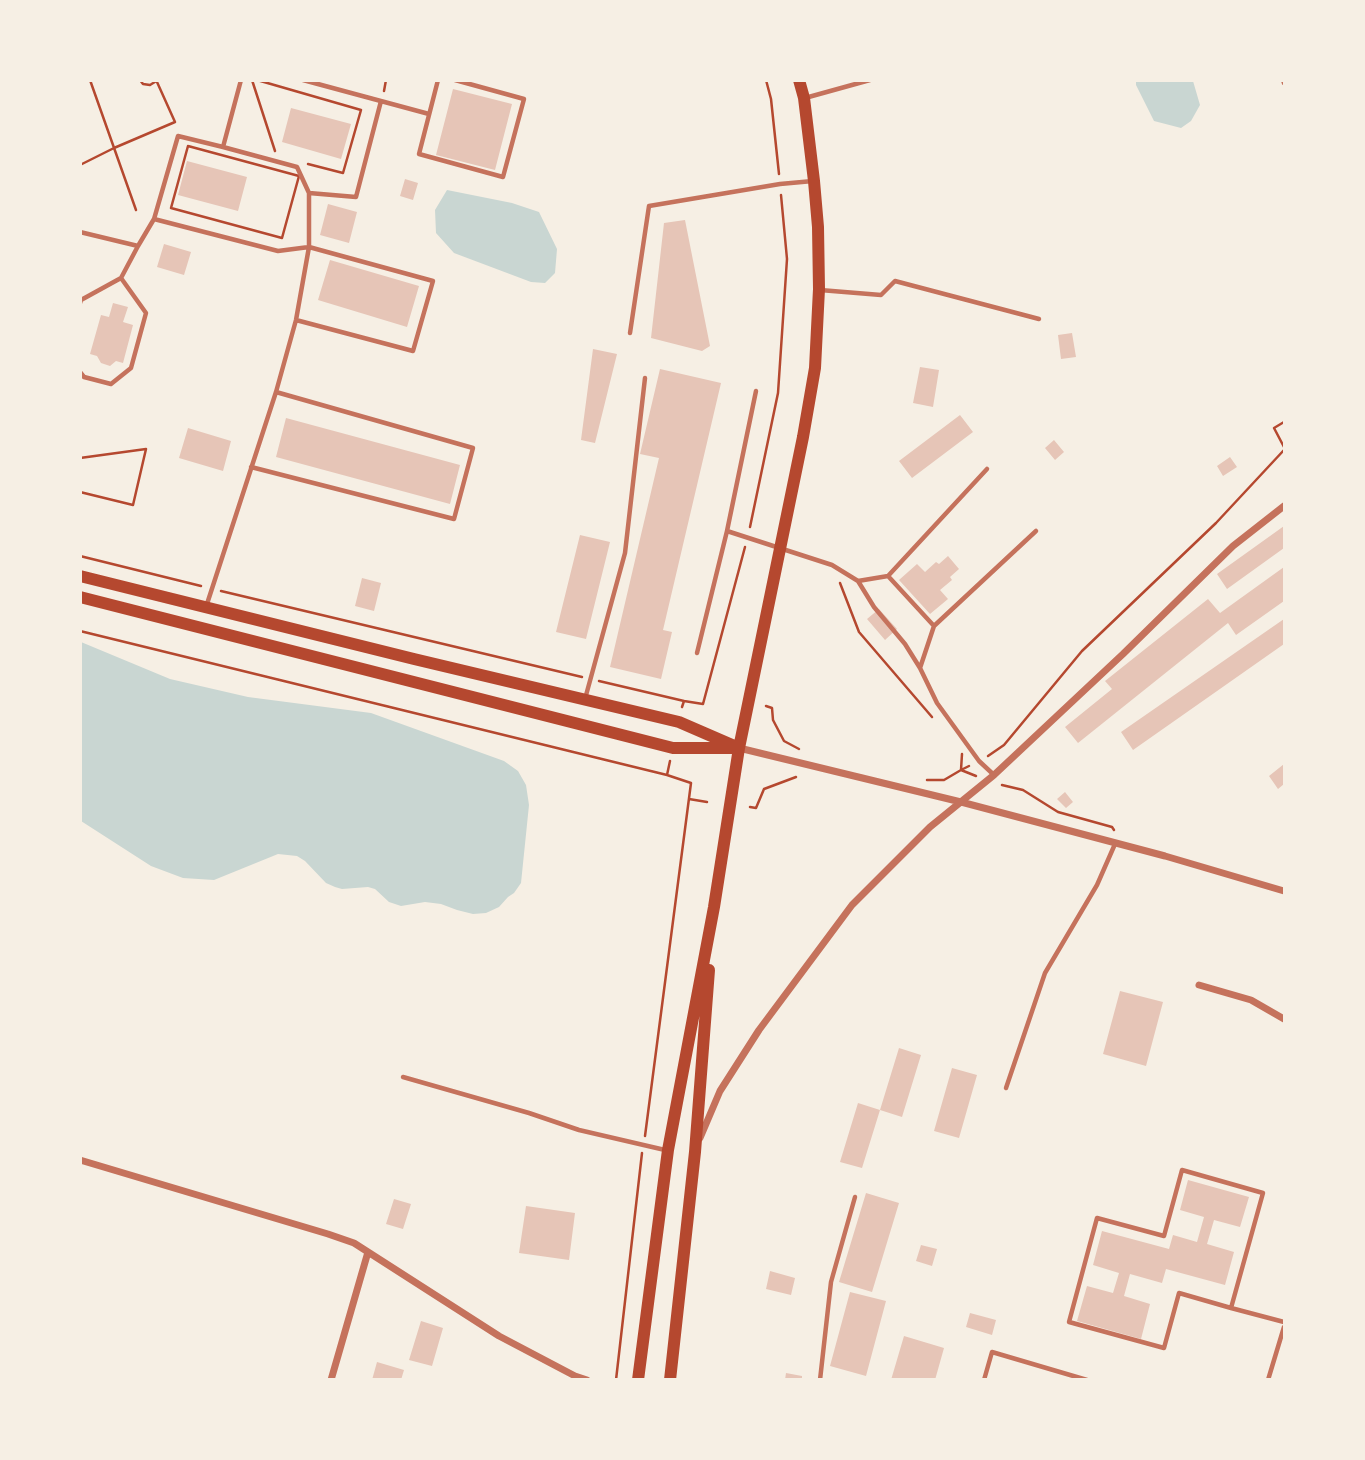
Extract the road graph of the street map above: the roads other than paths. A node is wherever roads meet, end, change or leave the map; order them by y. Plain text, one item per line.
1 (241, 80) edge
2 (303, 80) edge
3 (438, 80) edge
4 (455, 80) edge
5 (799, 80) edge
6 (870, 80) edge
7 (804, 98) junction
8 (381, 101) junction
9 (429, 114) junction
10 (223, 147) junction
11 (814, 181) junction
12 (309, 192) junction
13 (154, 219) junction
14 (80, 232) edge
15 (138, 246) junction
16 (309, 247) junction
17 (121, 278) junction
18 (819, 289) junction
19 (80, 303) edge
20 (1039, 319) dead end
21 (296, 320) junction
22 (630, 333) dead end
23 (80, 372) edge
24 (645, 377) dead end
25 (756, 391) dead end
26 (276, 392) junction
27 (251, 467) junction
28 (987, 470) dead end
29 (1284, 506) edge
30 (727, 531) junction
31 (1036, 531) dead end
32 (781, 548) junction
33 (80, 576) edge
34 (888, 576) junction
35 (858, 581) junction
36 (80, 597) edge
37 (206, 608) junction
38 (934, 626) junction
39 (697, 653) dead end
40 (920, 668) junction
41 (584, 700) junction
42 (739, 748) junction
43 (994, 775) junction
44 (961, 802) junction
45 (1115, 844) junction
46 (1284, 891) edge
47 (714, 907) junction
48 (1199, 985) dead end
49 (1284, 1019) edge
50 (403, 1077) dead end
51 (1006, 1088) dead end
52 (668, 1150) junction
53 (695, 1152) junction
54 (80, 1160) edge
55 (855, 1198) dead end
56 (369, 1252) junction
57 (1231, 1308) junction
58 (1284, 1324) edge
59 (331, 1380) edge
60 (587, 1380) edge
61 (638, 1380) edge
62 (670, 1380) edge
63 (820, 1380) edge
64 (984, 1380) edge
65 (1087, 1380) edge
66 (1268, 1380) edge

1 - 10 lane
2 - 8 lane
3 - 9 lane
4 - 9 lane
5 - 7 main road
6 - 7 lane
7 - 11 main road
8 - 9 lane
8 - 12 lane
10 - 12 lane
10 - 13 lane
11 - 18 main road
11 - 22 lane
12 - 16 lane
13 - 15 lane
13 - 16 lane
14 - 15 lane
15 - 17 lane
16 - 21 lane
16 - 21 lane
17 - 19 lane
17 - 23 lane
18 - 20 lane
18 - 32 main road
21 - 26 lane
24 - 41 lane
25 - 30 lane
26 - 27 lane
26 - 27 lane
27 - 37 lane
28 - 34 lane
29 - 43 street
30 - 32 lane
30 - 39 lane
31 - 38 lane
32 - 35 lane
32 - 42 main road
33 - 37 main road
34 - 35 lane
34 - 38 lane
35 - 40 lane
36 - 42 main road
37 - 41 main road
38 - 40 lane
40 - 43 lane
41 - 42 main road
42 - 44 street
42 - 47 main road
43 - 44 street
44 - 45 street
44 - 53 street
45 - 46 street
45 - 51 lane
47 - 52 main road
47 - 53 main road
48 - 49 street
50 - 52 lane
52 - 61 main road
53 - 62 main road
54 - 56 street
55 - 63 lane
56 - 59 street
56 - 60 street
57 - 57 lane
57 - 58 lane
58 - 66 lane
64 - 65 lane

